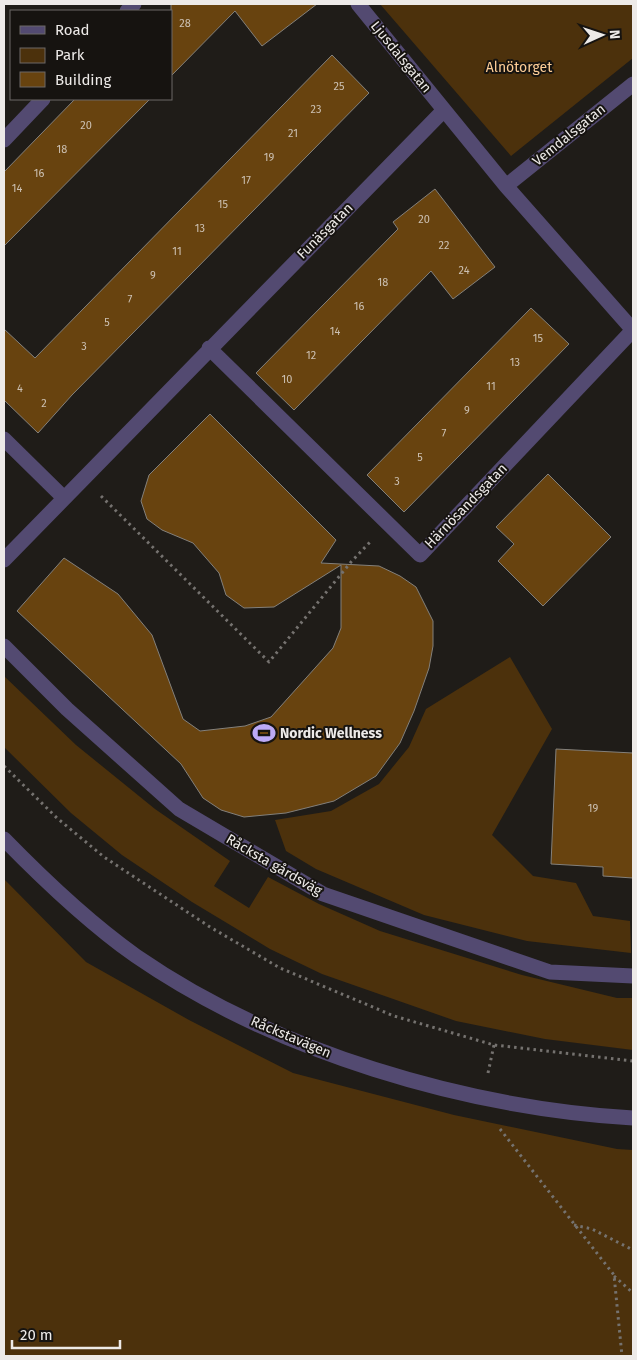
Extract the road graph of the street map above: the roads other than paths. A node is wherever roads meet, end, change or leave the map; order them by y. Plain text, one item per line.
1 (358, 4) edge
2 (633, 84) edge
3 (42, 100) edge
4 (444, 110) junction
5 (4, 140) edge
6 (506, 186) junction
7 (633, 330) edge
8 (209, 348) junction
9 (4, 439) edge
10 (64, 498) junction
11 (4, 560) edge
12 (4, 646) edge
13 (4, 839) edge
14 (633, 976) edge
15 (633, 1118) edge

1 - 4 street, Ljusdalsgatan
2 - 6 street, Vemdalsgatan
3 - 5 street
4 - 6 street
4 - 8 street, Funäsgatan
6 - 7 street
7 - 8 street, Härnösandsgatan
8 - 10 street, Funäsgatan
9 - 10 street
10 - 11 street, Funäsgatan
12 - 14 street, Råcksta gårdsväg
13 - 15 street, Råckstavägen

